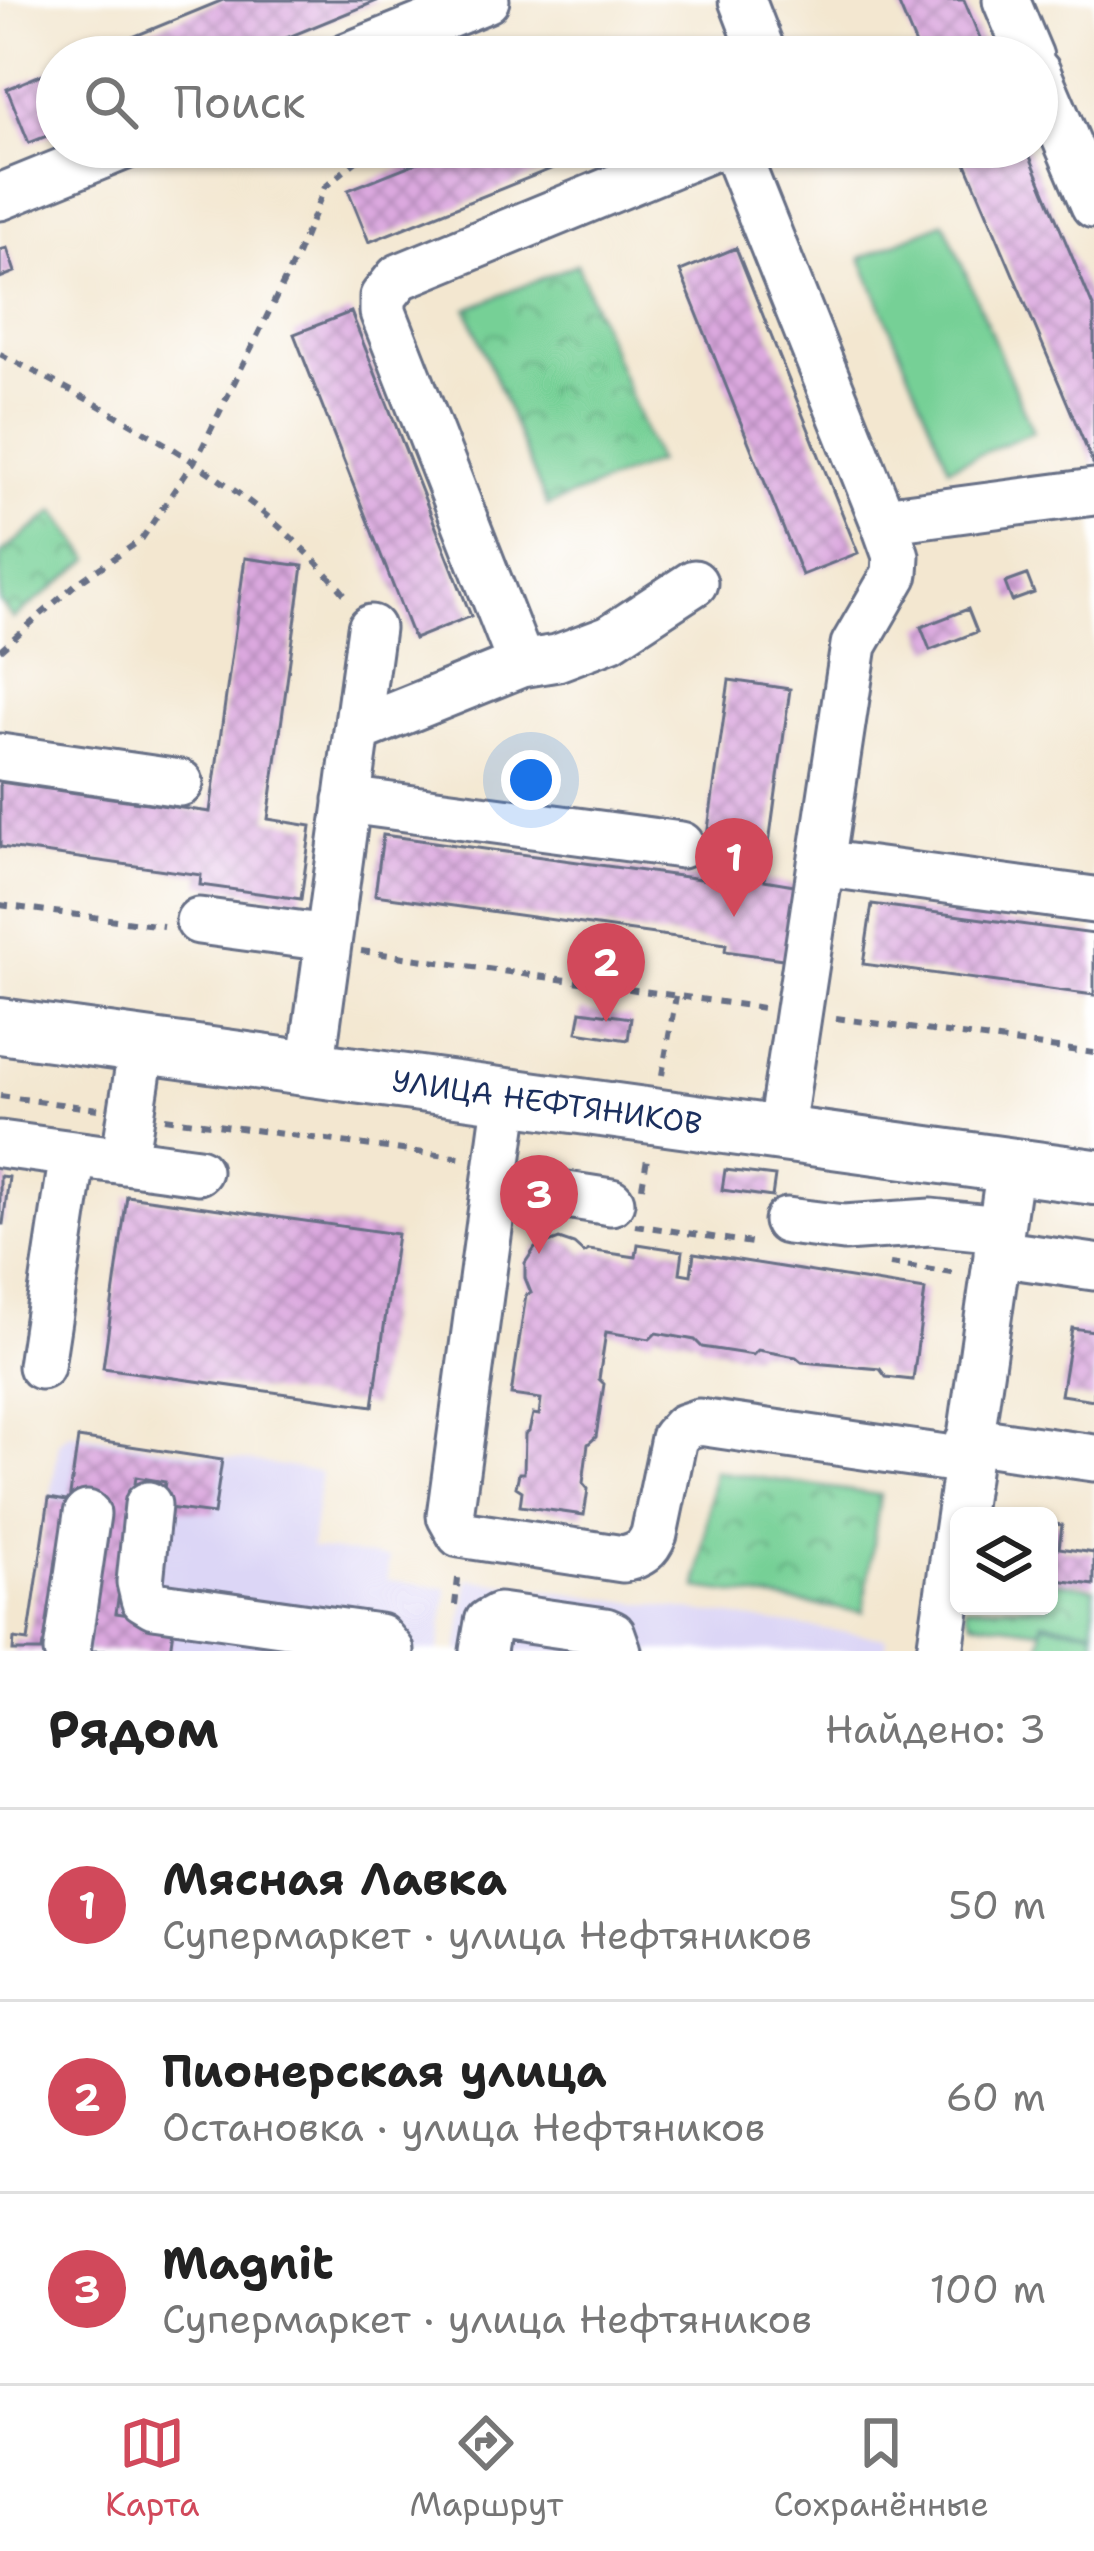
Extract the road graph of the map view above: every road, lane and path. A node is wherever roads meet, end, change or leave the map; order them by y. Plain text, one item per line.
1 (486, 0) edge
2 (742, 0) edge
3 (1006, 0) edge
4 (397, 36) edge
5 (756, 36) edge
6 (1021, 36) edge
7 (1058, 122) edge
8 (71, 168) edge
9 (348, 168) edge
10 (664, 168) edge
11 (742, 168) edge
12 (0, 197) edge
13 (1094, 205) edge
14 (0, 353) edge
15 (194, 461) junction
16 (1094, 492) edge
17 (883, 520) junction
18 (694, 583) dead end
19 (370, 628) joint
20 (0, 650) edge
21 (521, 664) junction
22 (357, 730) junction
23 (0, 758) edge
24 (180, 782) dead end
25 (347, 800) junction
26 (681, 845) dead end
27 (821, 863) junction
28 (1094, 899) edge
29 (0, 905) edge
30 (181, 923) joint
31 (328, 942) junction
32 (798, 1013) junction
33 (0, 1026) edge
34 (142, 1046) junction
35 (1094, 1053) edge
36 (311, 1069) junction
37 (507, 1096) junction
38 (780, 1135) junction
39 (0, 1144) edge
40 (73, 1154) junction
41 (124, 1161) junction
42 (1010, 1166) junction
43 (198, 1171) dead end
44 (1094, 1177) edge
45 (496, 1184) junction
46 (611, 1202) dead end
47 (788, 1221) dead end
48 (998, 1241) junction
49 (1094, 1267) edge
50 (41, 1366) dead end
51 (967, 1450) junction
52 (1094, 1458) edge
53 (148, 1505) dead end
54 (86, 1514) dead end
55 (510, 1543) junction
56 (491, 1634) edge
57 (67, 1651) edge
58 (391, 1651) edge
59 (618, 1651) edge
60 (940, 1651) edge

1 - 4 lane
2 - 5 lane
3 - 6 lane
7 - 13 lane
8 - 12 lane
9 - 15 path
10 - 21 lane
11 - 17 lane
14 - 15 path
15 - 19 path
15 - 20 path
16 - 17 lane
17 - 27 lane
18 - 21 lane
19 - 22 lane
21 - 22 lane
22 - 25 lane
23 - 24 lane
25 - 26 lane
25 - 31 lane
27 - 28 lane
27 - 32 lane
29 - 30 path
30 - 31 lane
31 - 32 path
31 - 36 lane
32 - 35 path
32 - 38 lane
33 - 34 main road, УЛИЦА НЕФТЯНИКОВ
34 - 36 main road, УЛИЦА НЕФТЯНИКОВ
34 - 41 lane
36 - 37 main road, УЛИЦА НЕФТЯНИКОВ
37 - 38 main road, УЛИЦА НЕФТЯНИКОВ
37 - 45 lane
38 - 42 main road, УЛИЦА НЕФТЯНИКОВ
39 - 40 lane
40 - 41 lane
40 - 50 lane
41 - 43 lane
42 - 44 main road, УЛИЦА НЕФТЯНИКОВ
42 - 48 lane
45 - 46 lane
45 - 55 lane
47 - 48 lane
48 - 49 lane
48 - 51 lane
51 - 52 lane
51 - 55 lane
51 - 60 lane
53 - 58 lane
54 - 57 lane
55 - 56 lane
56 - 59 lane

